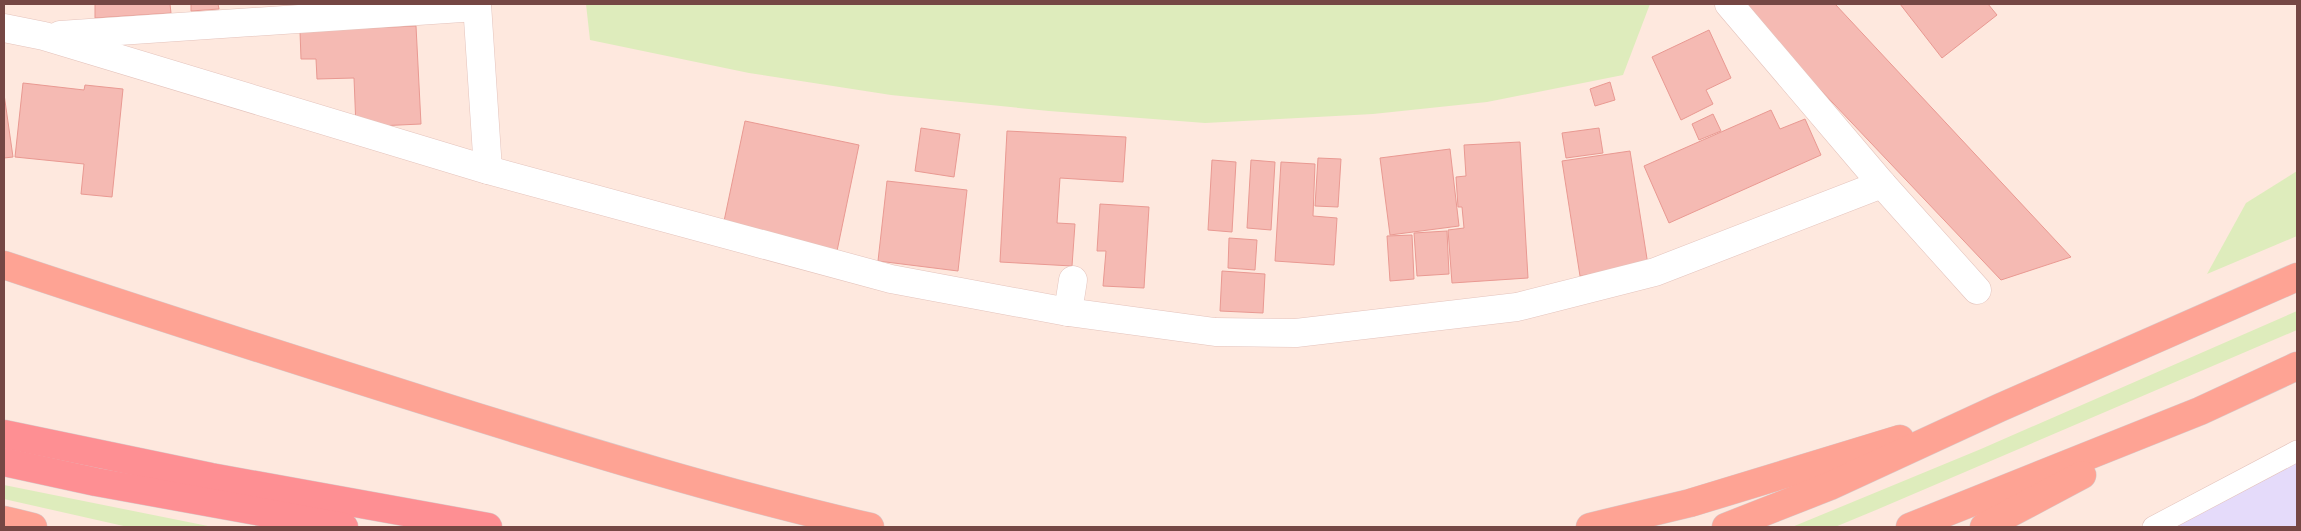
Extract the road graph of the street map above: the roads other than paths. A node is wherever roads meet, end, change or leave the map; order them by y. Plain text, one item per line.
1 (1730, 4) edge
2 (477, 6) edge
3 (4, 28) edge
4 (44, 36) junction
5 (488, 170) junction
6 (1882, 184) junction
7 (4, 265) edge
8 (2297, 277) edge
9 (1073, 280) dead end
10 (1977, 290) dead end
11 (1068, 312) junction
12 (2297, 366) edge
13 (1999, 408) junction
14 (2200, 411) junction
15 (4, 434) edge
16 (2297, 451) edge
17 (4, 462) edge
18 (4, 520) edge
19 (33, 527) edge
20 (344, 527) edge
21 (488, 527) edge
22 (870, 527) edge
23 (1590, 527) edge
24 (1726, 527) edge
25 (1910, 527) edge
26 (1984, 527) edge
27 (2153, 527) edge

1 - 6 street
2 - 4 street
2 - 5 street
3 - 4 street
4 - 5 street
5 - 11 street
6 - 10 street
6 - 11 street
7 - 22 highway
8 - 13 highway
9 - 11 street
12 - 14 highway
13 - 23 highway
13 - 24 highway
14 - 25 highway
14 - 26 highway
15 - 21 highway
16 - 27 lane
17 - 20 highway
18 - 19 highway

